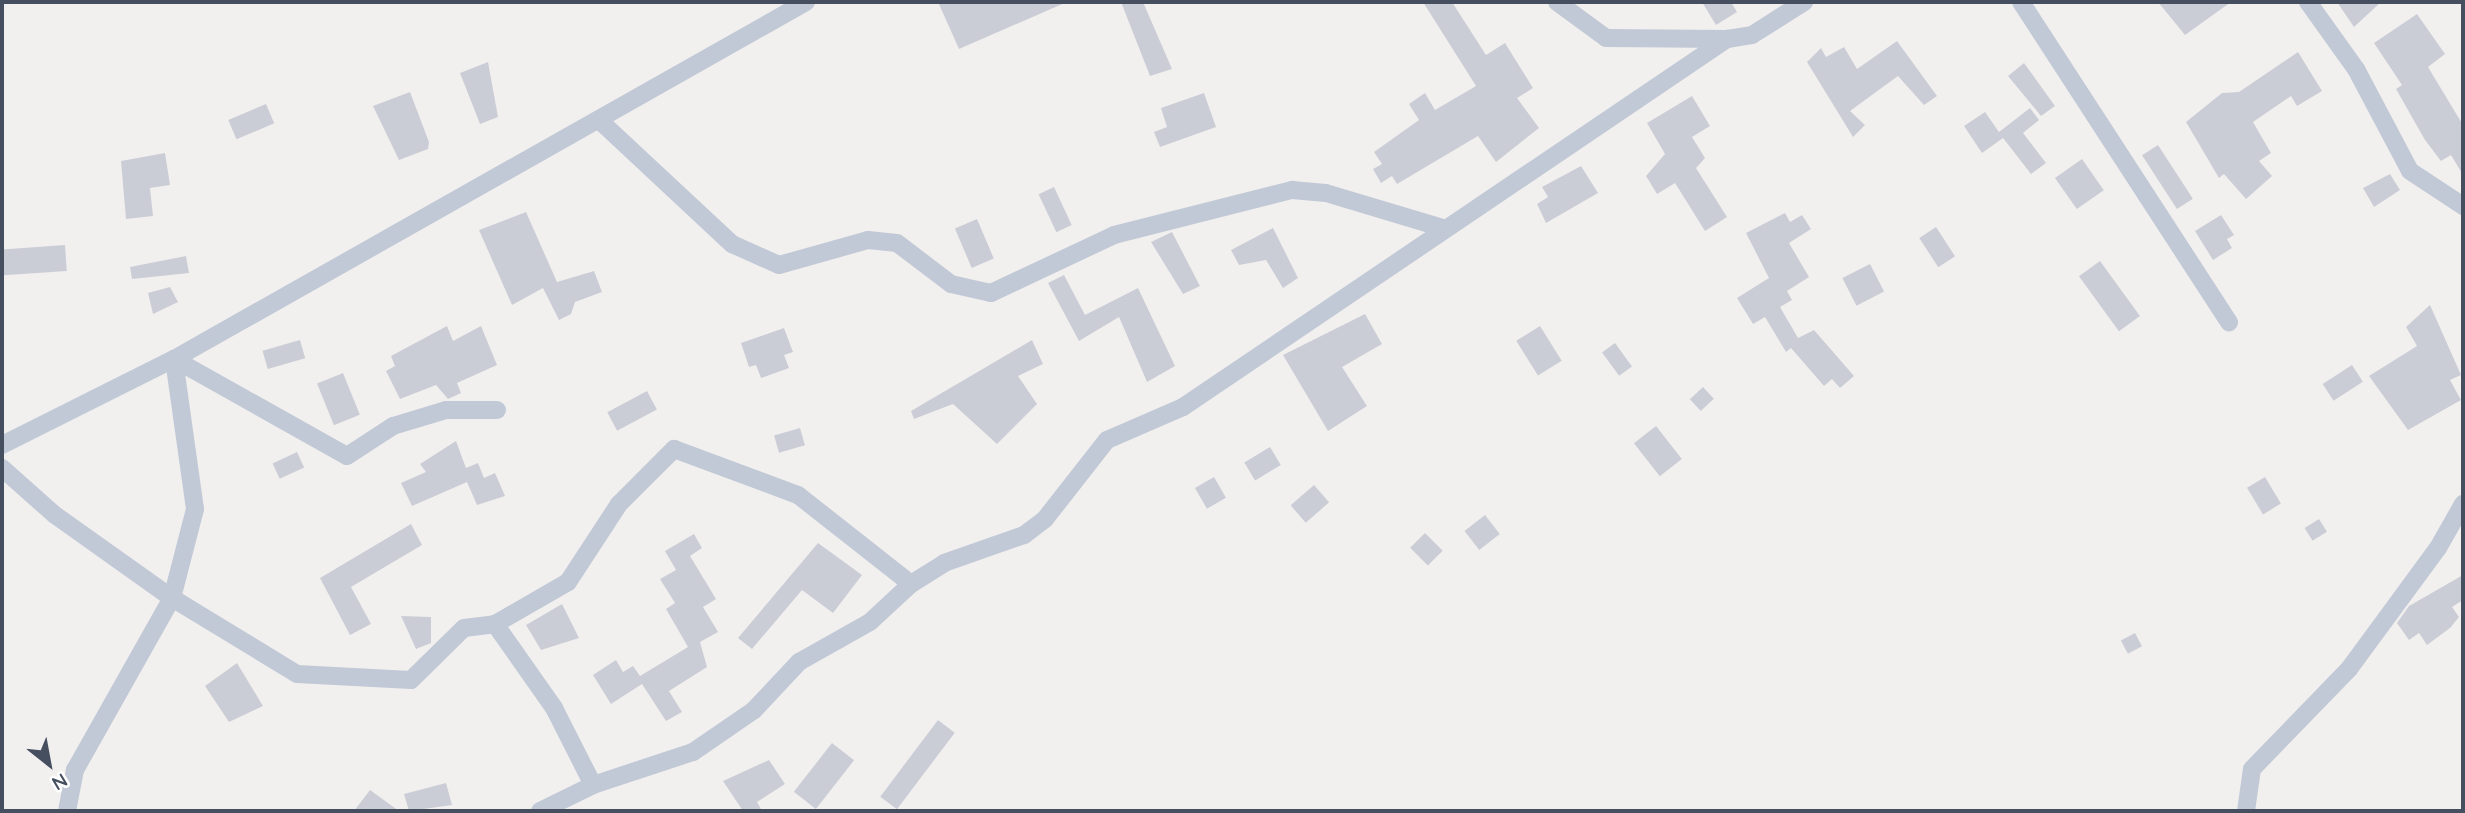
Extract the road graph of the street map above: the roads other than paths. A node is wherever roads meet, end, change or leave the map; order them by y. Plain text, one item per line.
1 (806, 2) edge
2 (1557, 2) edge
3 (1804, 2) edge
4 (2021, 2) edge
5 (2308, 2) edge
6 (1727, 39) junction
7 (599, 120) junction
8 (2463, 206) edge
9 (1446, 229) junction
10 (2229, 322) dead end
11 (174, 359) junction
12 (496, 410) dead end
13 (2, 445) edge
14 (2, 468) edge
15 (2463, 504) edge
16 (911, 584) junction
17 (172, 598) junction
18 (495, 624) junction
19 (593, 785) junction
20 (67, 811) edge
21 (540, 811) edge
22 (2246, 811) edge

1 - 7 street
2 - 6 street
3 - 6 street
4 - 10 street
5 - 8 street
6 - 9 street
7 - 9 street
7 - 11 street
9 - 16 street
11 - 12 street
11 - 13 street
11 - 17 street
14 - 17 street
15 - 22 street
16 - 18 street
16 - 19 street
17 - 18 street
17 - 20 street
18 - 19 street
19 - 21 street

